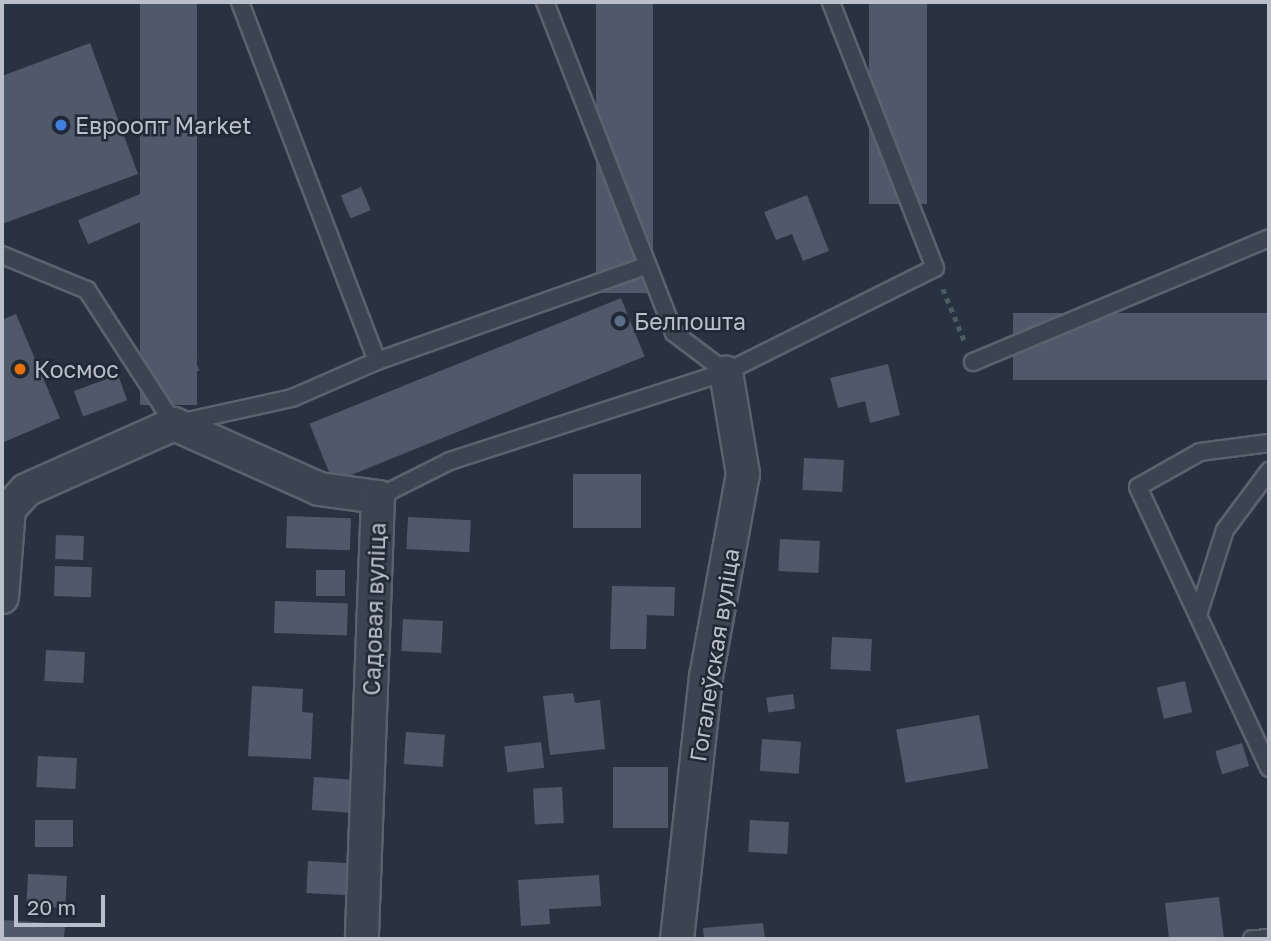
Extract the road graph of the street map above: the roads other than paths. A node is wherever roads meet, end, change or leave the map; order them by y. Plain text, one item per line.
1 (240, 2) edge
2 (545, 2) edge
3 (831, 2) edge
4 (1269, 238) edge
5 (2, 255) edge
6 (646, 266) junction
7 (377, 361) junction
8 (973, 362) road end
9 (726, 372) junction
10 (174, 424) junction
11 (1269, 443) edge
12 (1269, 471) edge
13 (378, 497) junction
14 (2, 597) edge
15 (1198, 615) junction
16 (1269, 768) edge
17 (1269, 938) edge
18 (362, 939) edge
19 (677, 939) edge
20 (1252, 939) edge

1 - 7 lane
2 - 6 lane
3 - 9 lane
4 - 8 lane
5 - 10 lane
6 - 7 lane
6 - 9 lane
7 - 10 lane
9 - 13 lane
9 - 19 street, Гогалеўская вуліца
10 - 13 street, Садовая вуліца
10 - 14 street
11 - 15 lane
12 - 15 lane
13 - 18 street, Садовая вуліца
15 - 16 lane
17 - 20 lane

